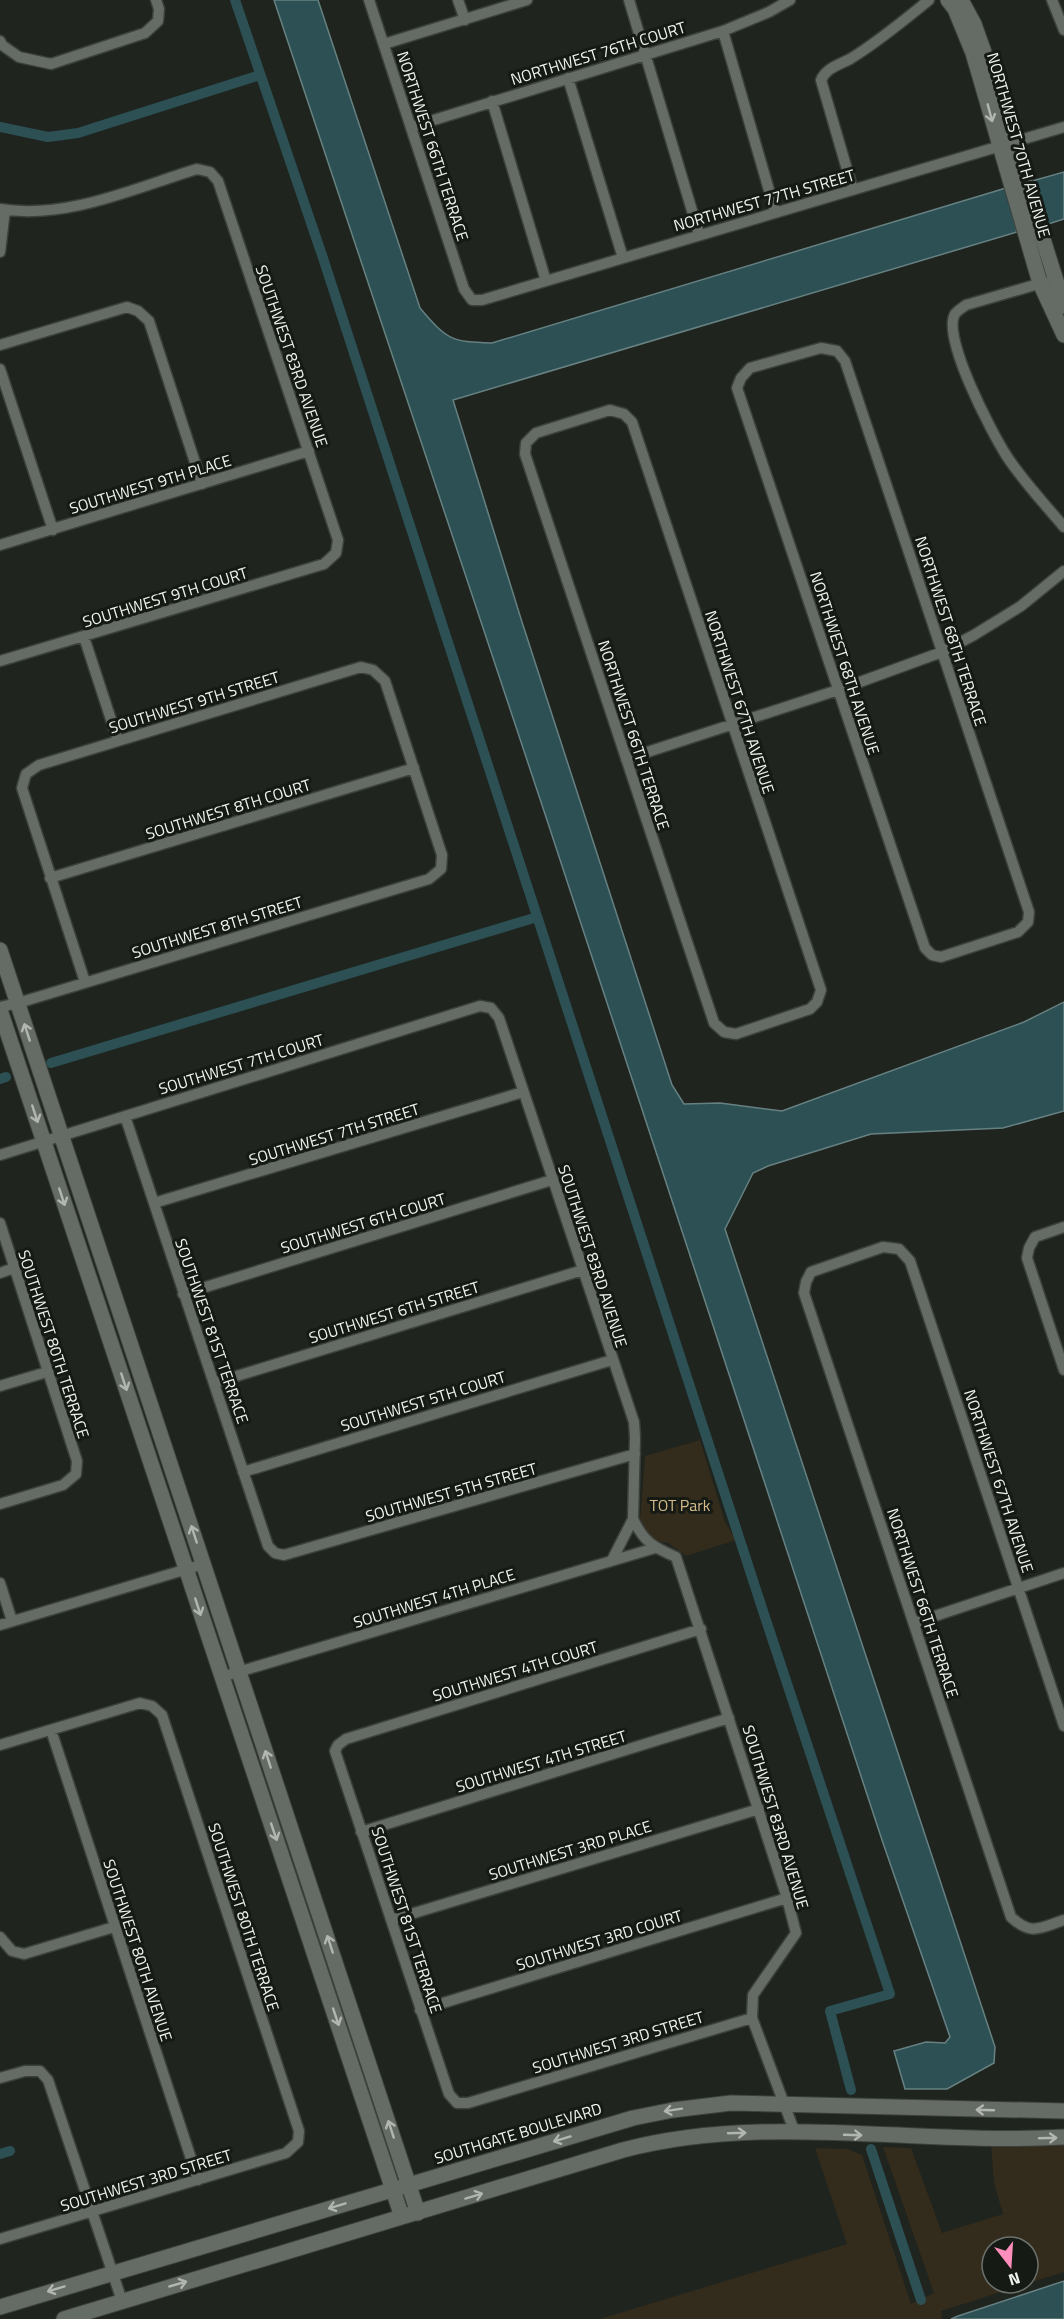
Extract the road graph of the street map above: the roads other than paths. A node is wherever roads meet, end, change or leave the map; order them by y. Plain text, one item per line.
1 (156, 0) edge
2 (369, 0) edge
3 (458, 0) edge
4 (527, 0) edge
5 (629, 0) edge
6 (790, 0) edge
7 (928, 0) edge
8 (948, 0) edge
9 (961, 0) edge
10 (1052, 0) edge
11 (465, 20) junction
12 (1064, 30) edge
13 (723, 31) junction
14 (1, 43) edge
15 (384, 44) junction
16 (645, 54) junction
17 (568, 78) junction
18 (492, 101) junction
19 (411, 127) junction
20 (1064, 127) edge
21 (1005, 144) junction
22 (853, 190) junction
23 (3, 209) edge
24 (775, 211) junction
25 (699, 234) junction
26 (0, 252) edge
27 (623, 258) junction
28 (546, 281) junction
29 (1047, 281) junction
30 (472, 300) joint
31 (1064, 306) edge
32 (1064, 335) edge
33 (0, 345) edge
34 (837, 351) joint
35 (0, 369) edge
36 (624, 414) joint
37 (309, 451) junction
38 (202, 484) junction
39 (1064, 527) edge
40 (53, 530) junction
41 (0, 545) edge
42 (336, 553) joint
43 (1064, 571) edge
44 (84, 638) junction
45 (942, 652) junction
46 (0, 662) edge
47 (838, 690) junction
48 (732, 726) junction
49 (118, 741) junction
50 (626, 759) junction
51 (414, 768) junction
52 (50, 878) junction
53 (0, 950) edge
54 (932, 955) joint
55 (85, 982) junction
56 (18, 1004) junction
57 (0, 1008) edge
58 (491, 1008) joint
59 (724, 1032) joint
60 (523, 1092) junction
61 (125, 1116) junction
62 (61, 1135) junction
63 (44, 1141) junction
64 (0, 1155) edge
65 (552, 1180) junction
66 (154, 1203) junction
67 (0, 1223) edge
68 (1064, 1227) edge
69 (899, 1249) joint
70 (14, 1268) junction
71 (583, 1270) junction
72 (0, 1273) edge
73 (183, 1294) junction
74 (612, 1360) junction
75 (1064, 1370) edge
76 (47, 1372) junction
77 (214, 1383) junction
78 (0, 1386) edge
79 (635, 1454) junction
80 (243, 1472) junction
81 (0, 1504) edge
82 (633, 1519) junction
83 (655, 1548) junction
84 (275, 1553) joint
85 (612, 1560) junction
86 (204, 1564) junction
87 (186, 1569) junction
88 (1064, 1573) edge
89 (0, 1583) edge
90 (1018, 1588) junction
91 (12, 1621) junction
92 (914, 1623) junction
93 (0, 1625) edge
94 (701, 1629) junction
95 (239, 1672) junction
96 (221, 1677) junction
97 (729, 1718) junction
98 (1064, 1726) edge
99 (51, 1730) junction
100 (338, 1744) joint
101 (0, 1745) edge
102 (759, 1809) junction
103 (361, 1832) junction
104 (787, 1898) junction
105 (391, 1920) junction
106 (1064, 1920) edge
107 (114, 1927) junction
108 (0, 1937) edge
109 (420, 2010) junction
110 (752, 2018) junction
111 (0, 2078) edge
112 (457, 2103) joint
113 (782, 2103) junction
114 (1064, 2111) edge
115 (795, 2133) junction
116 (1064, 2137) edge
117 (298, 2142) joint
118 (198, 2180) junction
119 (409, 2185) junction
120 (393, 2189) junction
121 (91, 2212) junction
122 (418, 2213) junction
123 (402, 2217) junction
124 (0, 2240) edge
125 (112, 2272) junction
126 (122, 2301) junction
127 (0, 2307) edge
128 (64, 2319) edge

1 - 14 street
2 - 15 street, NORTHWEST 66TH TERRACE
3 - 11 street
4 - 11 street
5 - 16 street
6 - 13 street, NORTHWEST 76TH COURT
7 - 22 street
8 -> 21 street, NORTHWEST 70TH AVENUE
9 - 21 street, NORTHWEST 70TH AVENUE
10 - 12 street
11 - 15 street
13 - 16 street, NORTHWEST 76TH COURT
13 - 24 street
15 - 19 street, NORTHWEST 66TH TERRACE
16 - 17 street, NORTHWEST 76TH COURT
16 - 25 street
17 - 18 street, NORTHWEST 76TH COURT
17 - 27 street
18 - 19 street, NORTHWEST 76TH COURT
18 - 28 street
19 - 30 street, NORTHWEST 66TH TERRACE
20 - 21 street, NORTHWEST 77TH STREET
21 - 22 street, NORTHWEST 77TH STREET
21 - 29 street, NORTHWEST 70TH AVENUE
22 - 24 street, NORTHWEST 77TH STREET
23 - 26 street
23 - 37 street, SOUTHWEST 83RD AVENUE
24 - 25 street, NORTHWEST 77TH STREET
25 - 27 street, NORTHWEST 77TH STREET
27 - 28 street, NORTHWEST 77TH STREET
28 - 30 street, NORTHWEST 77TH STREET
29 - 31 street, NORTHWEST 70TH AVENUE
29 - 32 street, NORTHWEST 70TH AVENUE
29 - 39 street
33 - 38 street
34 - 45 street, NORTHWEST 68TH TERRACE
34 - 47 street, NORTHWEST 68TH AVENUE
35 - 40 street
36 - 48 street, NORTHWEST 67TH AVENUE
36 - 50 street, NORTHWEST 66TH TERRACE
37 - 38 street, SOUTHWEST 9TH PLACE
37 - 42 street, SOUTHWEST 83RD AVENUE
38 - 40 street, SOUTHWEST 9TH PLACE
40 - 41 street, SOUTHWEST 9TH PLACE
42 - 44 street, SOUTHWEST 9TH COURT
43 - 45 street
44 - 46 street, SOUTHWEST 9TH COURT
44 - 49 street
45 - 47 street
45 - 54 street, NORTHWEST 68TH TERRACE
47 - 48 street
47 - 54 street, NORTHWEST 68TH AVENUE
48 - 50 street
48 - 59 street, NORTHWEST 67TH AVENUE
49 - 51 street, SOUTHWEST 9TH STREET
49 - 52 street, SOUTHWEST 9TH STREET
50 - 59 street, NORTHWEST 66TH TERRACE
51 - 52 street, SOUTHWEST 8TH COURT
51 - 55 street, SOUTHWEST 8TH STREET
52 - 55 street
53 - 56 street
55 - 56 street, SOUTHWEST 8TH STREET
56 - 57 street, SOUTHWEST 8TH STREET
62 -> 56 street
57 -> 63 street
58 - 60 street, SOUTHWEST 83RD AVENUE
58 - 61 street, SOUTHWEST 7TH COURT
60 - 65 street, SOUTHWEST 83RD AVENUE
60 - 66 street, SOUTHWEST 7TH STREET
61 - 62 street, SOUTHWEST 7TH COURT
61 - 66 street, SOUTHWEST 81ST TERRACE
62 - 63 street, SOUTHWEST 7TH COURT
86 -> 62 street
63 - 64 street, SOUTHWEST 7TH COURT
63 -> 87 street
65 - 71 street, SOUTHWEST 83RD AVENUE
65 - 73 street, SOUTHWEST 6TH COURT
66 - 73 street, SOUTHWEST 81ST TERRACE
67 - 70 street, SOUTHWEST 80TH TERRACE
68 - 75 street
69 - 90 street, NORTHWEST 67TH AVENUE
69 - 92 street, NORTHWEST 66TH TERRACE
70 - 72 street
70 - 76 street, SOUTHWEST 80TH TERRACE
71 - 74 street, SOUTHWEST 83RD AVENUE
71 - 77 street, SOUTHWEST 6TH STREET
73 - 77 street, SOUTHWEST 81ST TERRACE
74 - 79 street, SOUTHWEST 83RD AVENUE
74 - 80 street, SOUTHWEST 5TH COURT
76 - 78 street
76 - 81 street, SOUTHWEST 80TH TERRACE
77 - 80 street, SOUTHWEST 81ST TERRACE
79 - 82 street, SOUTHWEST 83RD AVENUE
79 - 84 street, SOUTHWEST 5TH STREET
80 - 84 street, SOUTHWEST 81ST TERRACE
82 - 83 street, SOUTHWEST 83RD AVENUE
82 - 85 street, SOUTHWEST 83RD AVENUE
83 - 85 street, SOUTHWEST 4TH PLACE
83 - 94 street, SOUTHWEST 83RD AVENUE
85 - 95 street, SOUTHWEST 4TH PLACE
86 - 87 street
86 - 95 street
87 - 91 street
87 -> 96 street
88 - 90 street
89 - 91 street
90 - 92 street
90 - 98 street, NORTHWEST 67TH AVENUE
91 - 93 street
92 - 106 street, NORTHWEST 66TH TERRACE
94 - 97 street, SOUTHWEST 83RD AVENUE
94 - 100 street, SOUTHWEST 4TH COURT
95 - 96 street, SOUTHWEST 4TH PLACE
119 -> 95 street
96 -> 120 street
97 - 102 street, SOUTHWEST 83RD AVENUE
97 - 103 street, SOUTHWEST 4TH STREET
99 - 101 street
99 - 107 street, SOUTHWEST 80TH AVENUE
99 - 117 street, SOUTHWEST 80TH TERRACE
100 - 103 street, SOUTHWEST 81ST TERRACE
102 - 104 street, SOUTHWEST 83RD AVENUE
102 - 105 street, SOUTHWEST 3RD PLACE
103 - 105 street, SOUTHWEST 81ST TERRACE
104 - 109 street, SOUTHWEST 3RD COURT
104 - 110 street, SOUTHWEST 83RD AVENUE
105 - 109 street, SOUTHWEST 81ST TERRACE
107 - 108 street
107 - 118 street, SOUTHWEST 80TH AVENUE
109 - 112 street, SOUTHWEST 81ST TERRACE
110 - 112 street, SOUTHWEST 3RD STREET
110 - 113 street, SOUTHWEST 83RD AVENUE
111 - 121 street
114 -> 113 street, SOUTHGATE BOULEVARD
113 - 115 street, SOUTHWEST 83RD AVENUE
113 -> 119 street, SOUTHGATE BOULEVARD
115 -> 116 street
122 -> 115 street
117 - 118 street, SOUTHWEST 3RD STREET
118 - 121 street, SOUTHWEST 3RD STREET
119 - 120 street, SOUTHGATE BOULEVARD
119 - 122 street
120 - 123 street
120 -> 125 street, SOUTHGATE BOULEVARD
121 - 124 street, SOUTHWEST 3RD STREET
121 - 125 street
122 - 123 street
126 -> 123 street
125 - 126 street
125 -> 127 street, SOUTHGATE BOULEVARD
126 - 128 street

